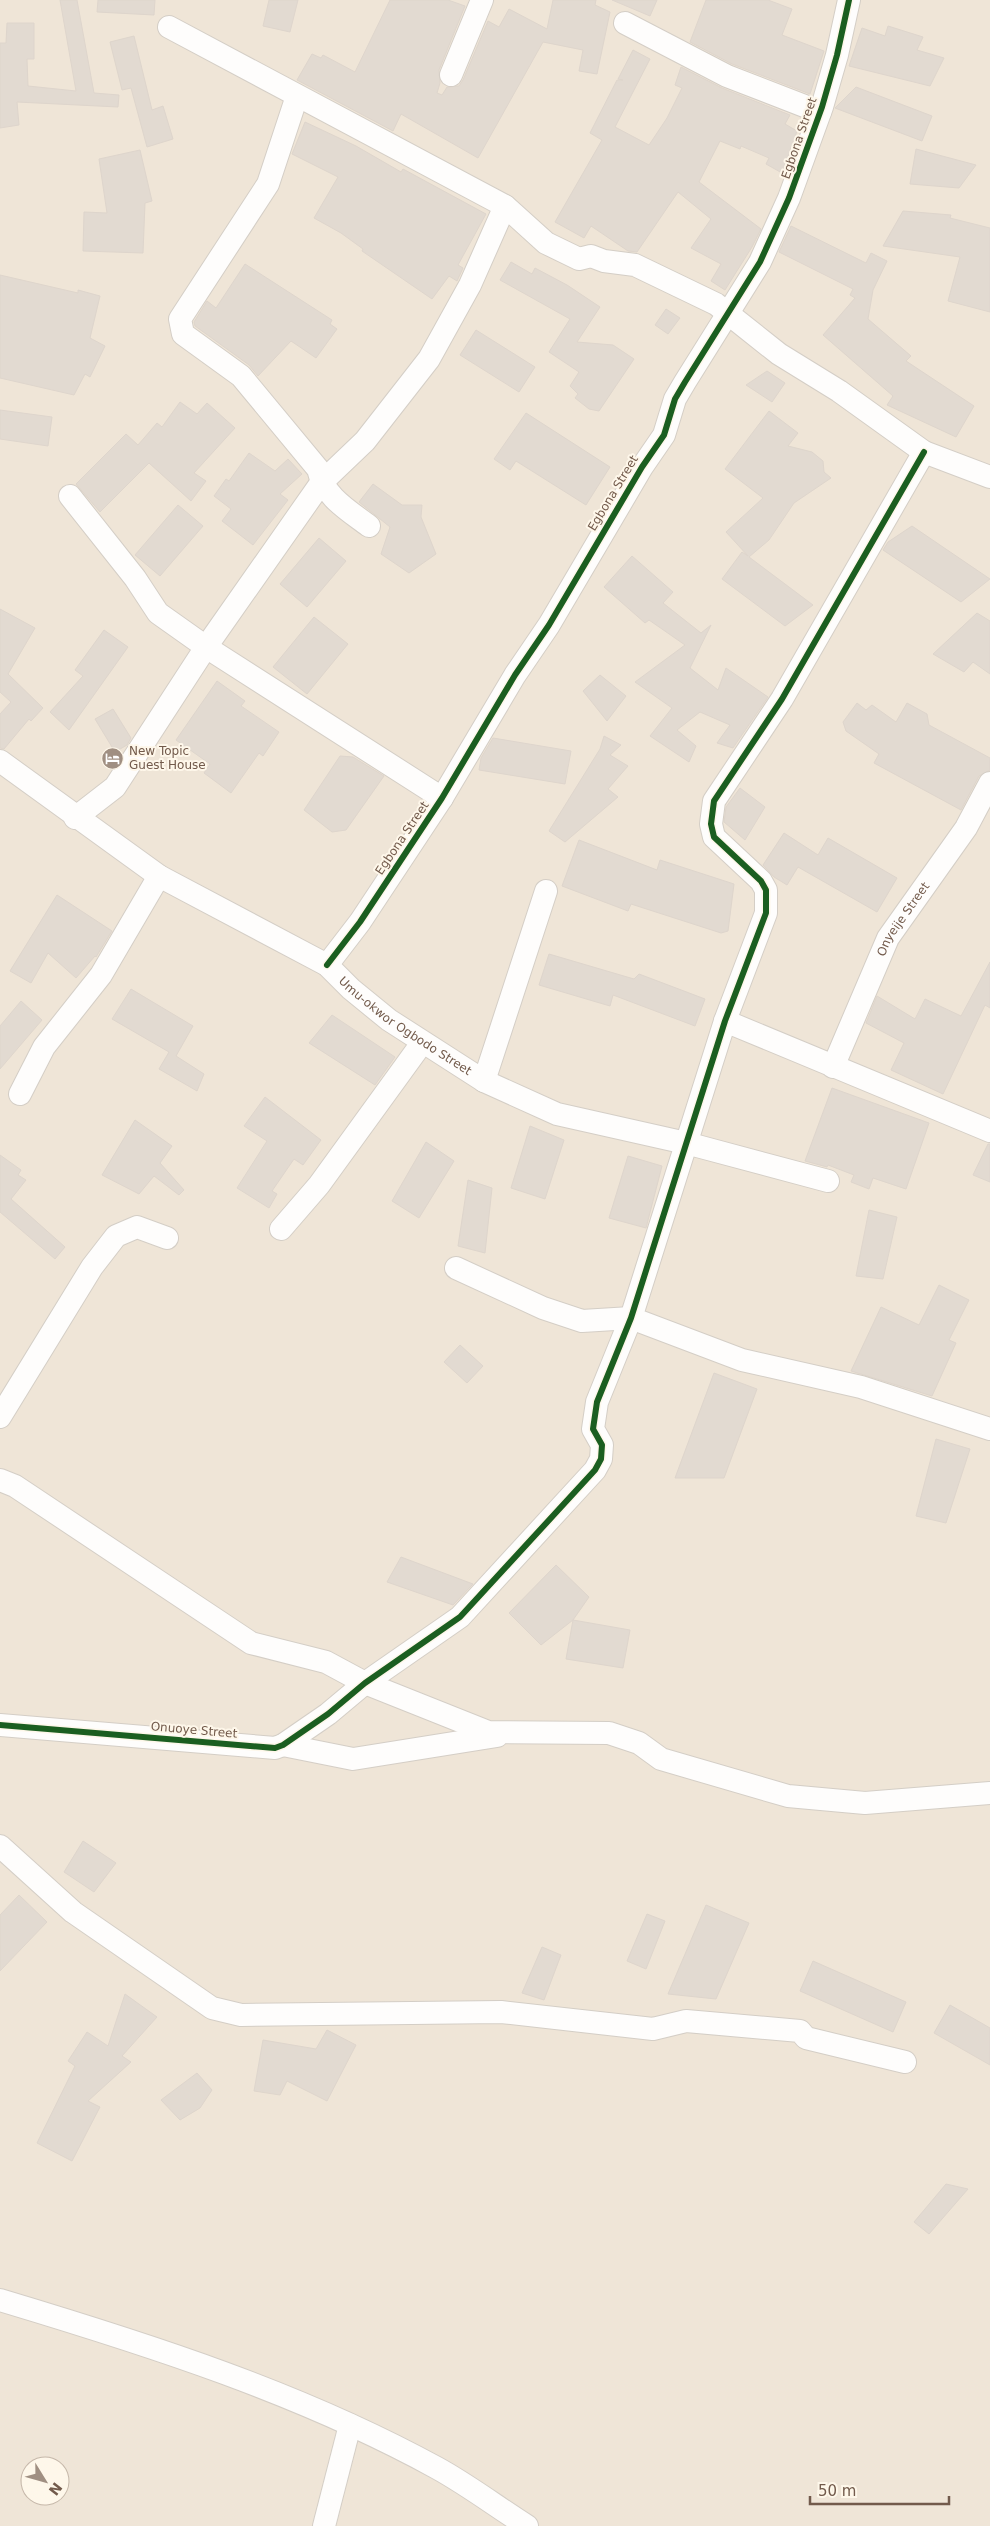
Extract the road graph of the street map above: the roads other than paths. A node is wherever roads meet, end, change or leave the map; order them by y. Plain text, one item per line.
1 (482, 0) edge
2 (849, 0) edge
3 (625, 23) dead end
4 (169, 27) dead end
5 (451, 75) dead end
6 (297, 96) junction
7 (820, 112) junction
8 (505, 206) junction
9 (729, 313) junction
10 (924, 452) junction
11 (990, 477) edge
12 (321, 483) junction
13 (70, 496) dead end
14 (369, 526) dead end
15 (206, 648) junction
16 (0, 761) edge
17 (990, 783) edge
18 (442, 798) junction
19 (75, 818) junction
20 (159, 876) junction
21 (546, 891) dead end
22 (327, 965) junction
23 (726, 1021) junction
24 (422, 1043) junction
25 (833, 1067) junction
26 (484, 1081) junction
27 (20, 1094) dead end
28 (990, 1131) edge
29 (686, 1143) junction
30 (828, 1181) dead end
31 (281, 1229) dead end
32 (167, 1238) dead end
33 (456, 1268) dead end
34 (631, 1318) junction
35 (0, 1417) edge
36 (990, 1429) edge
37 (0, 1480) edge
38 (366, 1683) junction
39 (0, 1725) edge
40 (526, 1732) junction
41 (283, 1745) junction
42 (990, 1793) edge
43 (0, 1846) edge
44 (905, 2062) dead end
45 (0, 2300) edge
46 (350, 2425) junction
47 (324, 2526) edge
48 (526, 2526) edge

1 - 5 street
2 - 7 street, Egbona Street
3 - 7 street
4 - 6 street
6 - 8 street
6 - 12 street
7 - 9 street, Egbona Street
8 - 9 street
8 - 12 street
9 - 10 street
9 - 18 street, Egbona Street
10 - 11 street
10 - 23 street
12 - 14 street
12 - 15 street
13 - 15 street
15 - 18 street
15 - 19 street
16 - 19 street, Umu-okwor Ogbodo Street
17 - 25 street, Onyeije Street
18 - 22 street, Egbona Street
19 - 20 street, Umu-okwor Ogbodo Street
20 - 22 street, Umu-okwor Ogbodo Street
20 - 27 street
21 - 26 street
22 - 24 street, Umu-okwor Ogbodo Street
23 - 25 street
23 - 29 street
24 - 26 street, Umu-okwor Ogbodo Street
24 - 31 street
25 - 28 street
26 - 29 street, Umu-okwor Ogbodo Street
29 - 30 street, Umu-okwor Ogbodo Street
29 - 34 street
32 - 35 street
33 - 34 street
34 - 36 street
34 - 38 street
37 - 38 street
38 - 40 street
38 - 41 street
39 - 41 street, Onuoye Street
40 - 41 street, Onuoye Street
40 - 42 street
43 - 44 street
45 - 46 street
46 - 47 street
46 - 48 street

